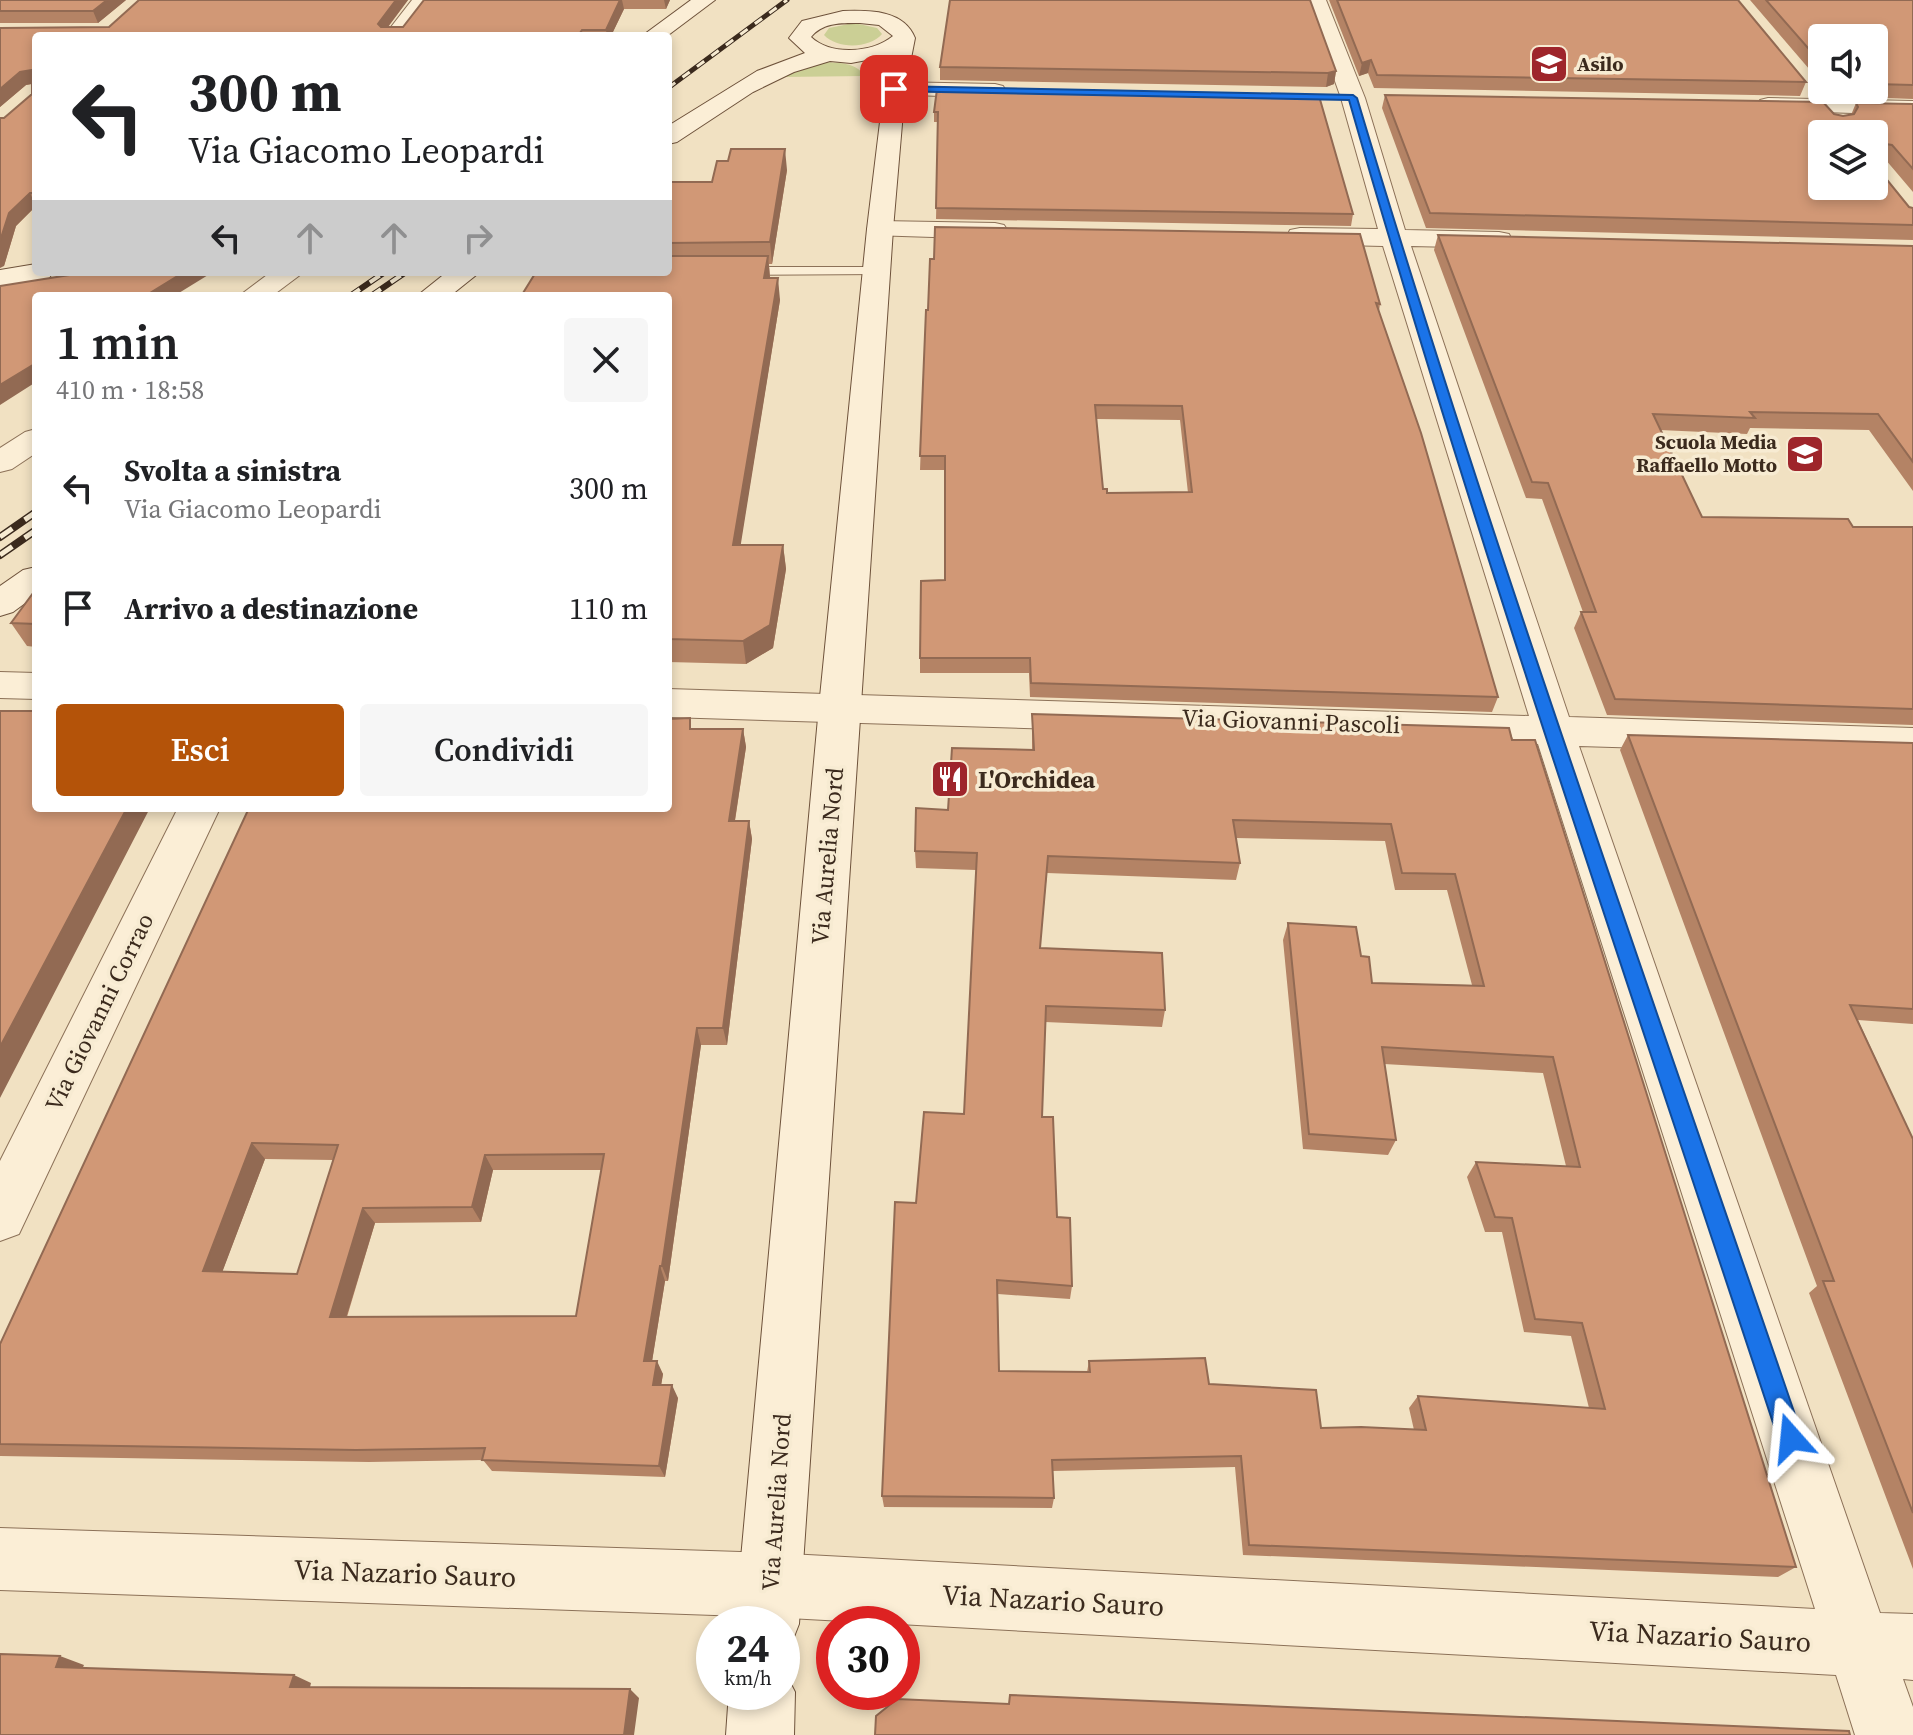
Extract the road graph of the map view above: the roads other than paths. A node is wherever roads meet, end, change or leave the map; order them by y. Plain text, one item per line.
1 (423, 0) edge
2 (705, 0) edge
3 (862, 0) edge
4 (1316, 0) edge
5 (903, 1) edge
6 (832, 18) junction
7 (398, 32) edge
8 (659, 32) edge
9 (800, 38) junction
10 (903, 38) junction
11 (830, 54) junction
12 (853, 55) junction
13 (1805, 83) edge
14 (747, 85) junction
15 (894, 89) junction
16 (1020, 91) edge
17 (1746, 105) edge
18 (1825, 106) junction
19 (1913, 108) edge
20 (1836, 120) edge
21 (672, 134) edge
22 (880, 229) junction
23 (1021, 231) edge
24 (1270, 235) edge
25 (1394, 237) junction
26 (1525, 241) edge
27 (720, 271) edge
28 (877, 271) junction
29 (32, 273) edge
30 (284, 276) edge
31 (460, 276) edge
32 (0, 278) edge
33 (259, 292) edge
34 (437, 292) edge
35 (32, 442) edge
36 (0, 462) edge
37 (32, 581) edge
38 (0, 604) edge
39 (0, 685) edge
40 (32, 686) edge
41 (672, 703) edge
42 (839, 707) junction
43 (1553, 729) junction
44 (1913, 742) edge
45 (197, 812) edge
46 (0, 1216) edge
47 (0, 1559) edge
48 (768, 1604) edge
49 (1886, 1646) edge
50 (761, 1710) edge
51 (760, 1735) edge
52 (1889, 1735) edge

1 - 7 street
2 - 8 street
3 - 6 street
4 - 25 street
5 - 10 street, Via Aurelia Nord
6 - 9 street
6 - 10 street
9 - 11 street
9 - 14 street
10 - 12 street
10 - 15 street, Via Aurelia Nord
11 - 12 street
11 - 14 street
12 - 15 street
13 - 18 street
14 - 21 street
15 - 16 street
15 - 22 street, Via Aurelia Nord
17 - 18 street
18 - 19 street
18 - 20 street
22 - 23 street
22 - 28 street, Via Aurelia Nord
24 - 25 street
25 - 26 street
25 - 43 street
27 - 28 lane
28 - 42 street, Via Aurelia Nord
29 - 32 street
30 - 33 street
31 - 34 street
35 - 36 street
37 - 38 street
39 - 40 street
41 - 42 street, Via Giovanni Pascoli
42 - 43 street, Via Giovanni Pascoli
42 - 48 street, Via Aurelia Nord
43 - 44 street, Via Giovanni Pascoli
43 - 49 street
45 - 46 street, Via Giovanni Corrao
47 - 48 street, Via Nazario Sauro
48 - 49 street, Via Nazario Sauro
49 - 52 street
50 - 51 street

